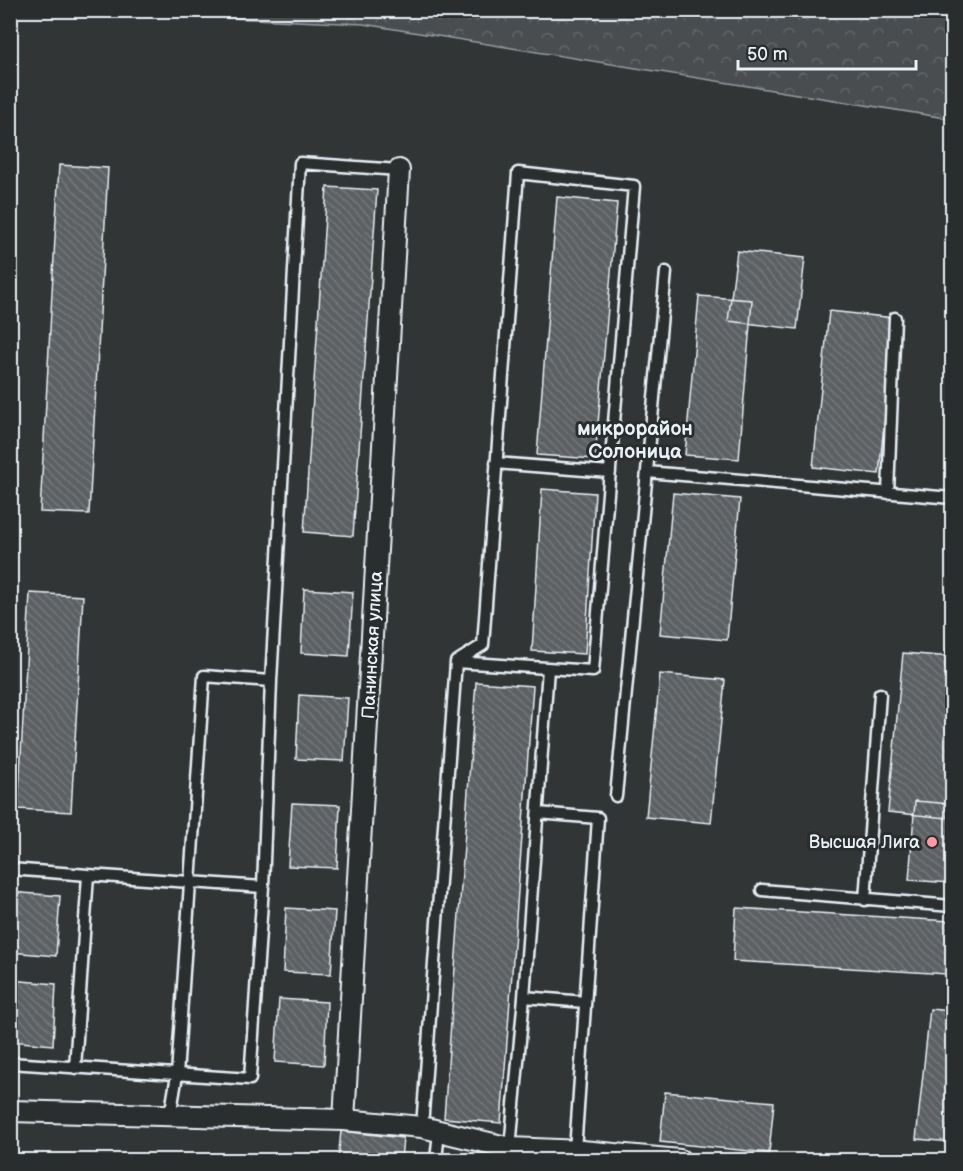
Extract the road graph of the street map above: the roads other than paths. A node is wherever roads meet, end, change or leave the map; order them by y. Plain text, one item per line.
1 (399, 170) joint
2 (666, 272) dead end
3 (895, 318) dead end
4 (496, 463) junction
5 (610, 472) junction
6 (647, 472) junction
7 (888, 492) junction
8 (952, 498) edge
9 (456, 662) junction
10 (548, 669) junction
11 (272, 681) junction
12 (880, 694) dead end
13 (615, 796) dead end
14 (538, 813) junction
15 (10, 869) edge
16 (88, 875) junction
17 (189, 882) junction
18 (263, 887) junction
19 (762, 890) dead end
20 (865, 900) junction
21 (952, 906) edge
22 (524, 997) junction
23 (585, 1002) junction
24 (10, 1063) edge
25 (75, 1068) junction
26 (177, 1075) junction
27 (10, 1111) edge
28 (170, 1116) junction
29 (344, 1120) junction
30 (430, 1130) junction
31 (510, 1149) junction
32 (579, 1154) edge
33 (436, 1161) edge
34 (680, 1161) edge

1 - 11 lane
1 - 29 street, Панинская улица
2 - 6 lane
3 - 7 lane
4 - 5 lane
4 - 5 lane
4 - 9 lane
5 - 10 lane
6 - 7 lane
6 - 13 lane
7 - 8 lane
9 - 10 lane
9 - 30 lane
10 - 14 lane
11 - 17 lane
11 - 18 lane
12 - 20 lane
14 - 22 lane
14 - 23 lane
15 - 16 lane
16 - 17 lane
16 - 25 lane
17 - 18 lane
17 - 26 lane
18 - 26 lane
19 - 20 lane
20 - 21 lane
22 - 23 lane
22 - 31 lane
23 - 32 lane
24 - 25 lane
25 - 26 lane
26 - 28 lane
27 - 28 street
28 - 29 street
29 - 30 street
30 - 31 street
30 - 33 lane
31 - 32 street
32 - 34 street

